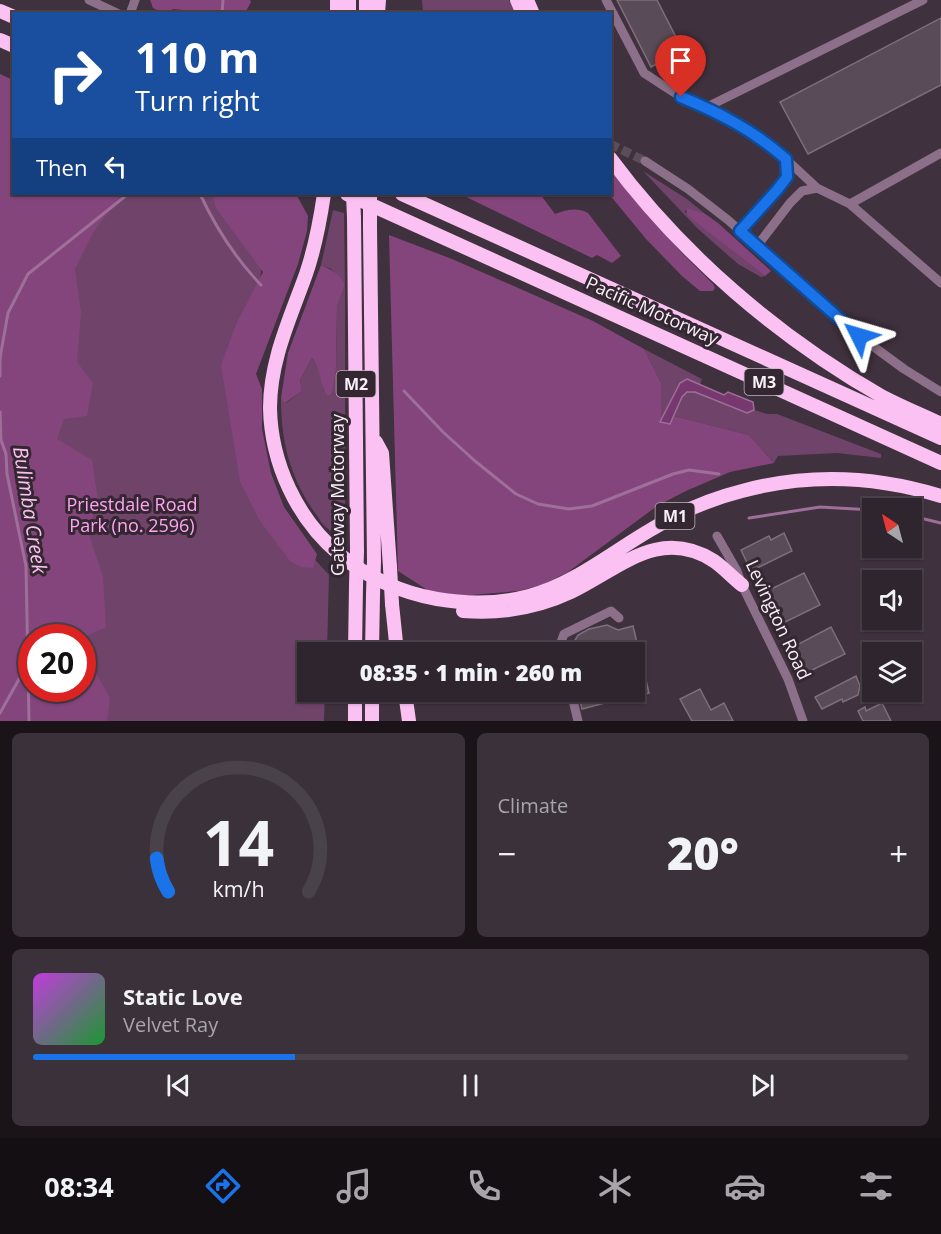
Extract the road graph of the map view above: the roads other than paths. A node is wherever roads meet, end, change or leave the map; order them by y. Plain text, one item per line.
1 (88, 0) edge
2 (606, 0) edge
3 (923, 0) edge
4 (115, 12) edge
5 (707, 107) junction
6 (941, 153) edge
7 (786, 159) junction
8 (612, 161) edge
9 (645, 161) tunnel mouth
10 (818, 188) junction
11 (349, 195) edge
12 (353, 195) edge
13 (370, 195) edge
14 (404, 195) edge
15 (323, 200) edge
16 (850, 204) junction
17 (740, 231) junction
18 (757, 246) junction
19 (941, 283) edge
20 (941, 392) edge
21 (941, 424) edge
22 (373, 438) junction
23 (941, 438) edge
24 (941, 463) edge
25 (941, 496) edge
26 (717, 536) dead end
27 (742, 585) junction
28 (423, 597) junction
29 (619, 618) dead end
30 (355, 642) edge
31 (372, 642) edge
32 (396, 642) edge
33 (561, 642) edge
34 (355, 702) edge
35 (372, 702) edge
36 (406, 702) edge
37 (573, 702) edge
38 (354, 721) edge
39 (372, 721) edge
40 (409, 721) edge
41 (578, 721) edge
42 (803, 721) edge

1 - 4 street
2 - 5 street
3 - 5 street
5 - 7 street
6 - 16 street
7 - 10 street
7 - 17 street
8 - 21 highway
9 - 17 street
10 - 16 street
10 - 18 street
11 - 24 highway, Pacific Motorway / M3
12 - 30 highway, Gateway Motorway / M2, bridge
13 - 22 highway, Gateway Motorway / M2, bridge
14 - 23 highway, Pacific Motorway / M3
15 - 28 highway, M1
16 - 19 street
17 - 18 street
18 - 20 street
22 - 31 highway, Gateway Motorway / M2, bridge
22 - 32 highway, bridge
25 - 28 highway, M1
26 - 27 street, Levington Road
27 - 28 highway
27 - 42 street, Levington Road
29 - 33 street
34 - 38 highway
35 - 39 highway
36 - 40 highway
37 - 41 street

